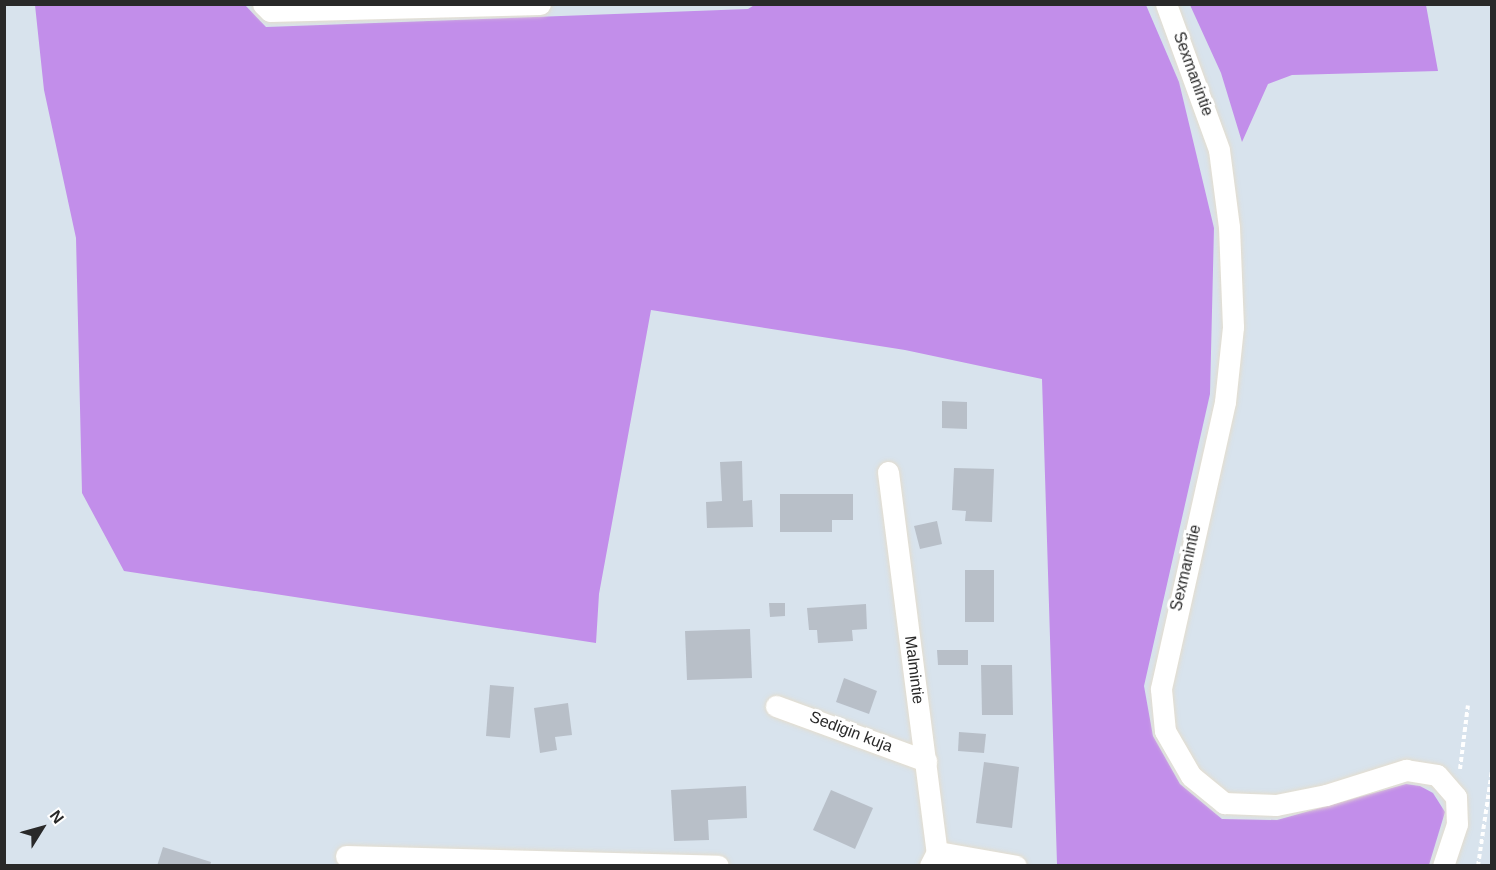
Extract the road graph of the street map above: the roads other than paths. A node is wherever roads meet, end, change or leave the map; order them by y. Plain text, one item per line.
1 (263, 4) edge
2 (540, 4) edge
3 (1166, 4) edge
4 (888, 472) dead end
5 (776, 706) dead end
6 (926, 762) junction
7 (346, 856) dead end
8 (934, 859) edge
9 (718, 866) edge
10 (1016, 866) edge
11 (1443, 866) edge

1 - 2 street
3 - 11 street, Sexmanintie
4 - 6 street, Malmintie
5 - 6 street, Sedigin kuja
6 - 8 street, Malmintie
7 - 9 street
8 - 10 street

